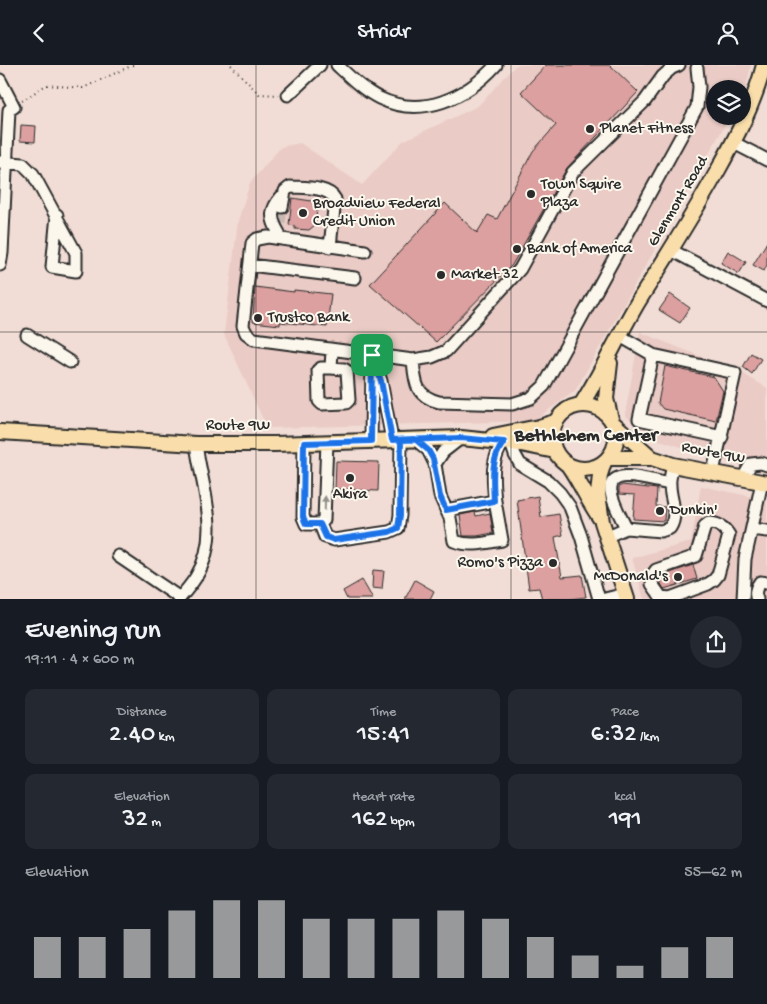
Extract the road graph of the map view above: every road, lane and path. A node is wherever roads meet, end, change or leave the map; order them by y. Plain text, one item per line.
1 (132, 65) edge
2 (231, 65) edge
3 (320, 65) edge
4 (337, 65) edge
5 (496, 65) edge
6 (679, 65) edge
7 (764, 65) edge
8 (699, 66) edge
9 (1, 84) edge
10 (288, 95) joint
11 (14, 107) junction
12 (734, 143) junction
13 (767, 159) edge
14 (4, 162) edge
15 (285, 191) junction
16 (282, 207) tunnel mouth
17 (57, 215) dead end
18 (279, 231) junction
19 (330, 247) junction
20 (671, 250) junction
21 (365, 251) dead end
22 (1, 262) edge
23 (250, 265) junction
24 (355, 278) dead end
25 (767, 301) edge
26 (27, 335) dead end
27 (620, 336) junction
28 (332, 350) junction
29 (612, 351) junction
30 (372, 355) junction
31 (653, 355) junction
32 (413, 360) junction
33 (70, 362) dead end
34 (331, 369) dead end
35 (581, 405) junction
36 (612, 421) junction
37 (556, 422) junction
38 (0, 432) edge
39 (722, 437) junction
40 (461, 438) junction
41 (477, 439) junction
42 (403, 440) junction
43 (371, 441) junction
44 (327, 442) junction
45 (304, 443) junction
46 (508, 443) junction
47 (196, 444) junction
48 (555, 451) junction
49 (652, 458) junction
50 (607, 460) junction
51 (435, 464) junction
52 (568, 465) junction
53 (673, 465) junction
54 (767, 465) edge
55 (713, 472) junction
56 (744, 478) junction
57 (765, 482) edge
58 (670, 485) junction
59 (494, 501) junction
60 (446, 510) junction
61 (602, 522) junction
62 (320, 524) junction
63 (626, 529) junction
64 (753, 529) junction
65 (767, 531) edge
66 (608, 536) junction
67 (726, 548) junction
68 (118, 556) dead end
69 (745, 559) junction
70 (767, 583) edge
71 (626, 597) edge
72 (180, 599) edge
73 (599, 599) edge
74 (605, 599) edge
75 (668, 599) edge
76 (742, 599) edge
77 (757, 599) edge

1 - 11 path
2 - 10 path
3 - 10 street
4 - 5 street
6 - 32 street
7 - 12 main road, Glenmont Road
8 - 32 street
9 - 11 street
11 - 14 street
12 - 13 street
12 - 20 main road, Glenmont Road
14 - 17 street
14 - 22 street
15 - 16 street
15 - 18 street
15 - 19 street
18 - 19 street
18 - 23 street
19 - 21 street
20 - 25 street
20 - 27 main road, Glenmont Road
23 - 24 street
23 - 28 street
26 - 33 street
27 - 29 main road, Glenmont Road
27 - 31 street
28 - 30 street
28 - 34 street
29 - 35 main road, Glenmont Road
29 - 36 main road, Glenmont Road
30 - 32 street
30 - 42 street
30 - 43 street
31 - 39 street
31 - 39 street
35 - 36 main road
35 - 37 main road
36 - 49 main road, Route 9W
36 - 50 main road
37 - 41 main road, Route 9W
37 - 48 main road
38 - 47 main road, Route 9W
39 - 55 street
40 - 41 main road, Route 9W
40 - 42 main road, Route 9W
40 - 51 street
41 - 46 main road, Route 9W
42 - 43 main road, Route 9W
42 - 51 street
42 - 62 street
43 - 44 main road, Route 9W
44 - 45 main road, Route 9W
62 -> 44 street
45 - 47 main road, Route 9W
45 - 62 street
46 - 48 main road, Route 9W
46 - 59 street
46 - 73 street
47 - 72 street
48 - 52 main road
49 - 50 main road, Route 9W
49 - 53 main road, Route 9W
50 - 52 main road
50 - 61 main road
51 - 60 street
52 - 61 main road
53 - 55 main road, Route 9W
53 - 58 street
54 - 56 street
55 - 56 main road, Route 9W
56 - 57 main road, Route 9W
57 - 64 street
58 - 63 street
58 - 63 street
59 - 60 street
59 - 60 street
61 - 66 main road
63 - 66 street
64 - 65 street
64 - 69 street
66 - 71 main road
67 - 69 street
67 - 75 street
67 - 75 street
68 - 72 street
69 - 76 street
70 - 77 street
71 - 74 street

